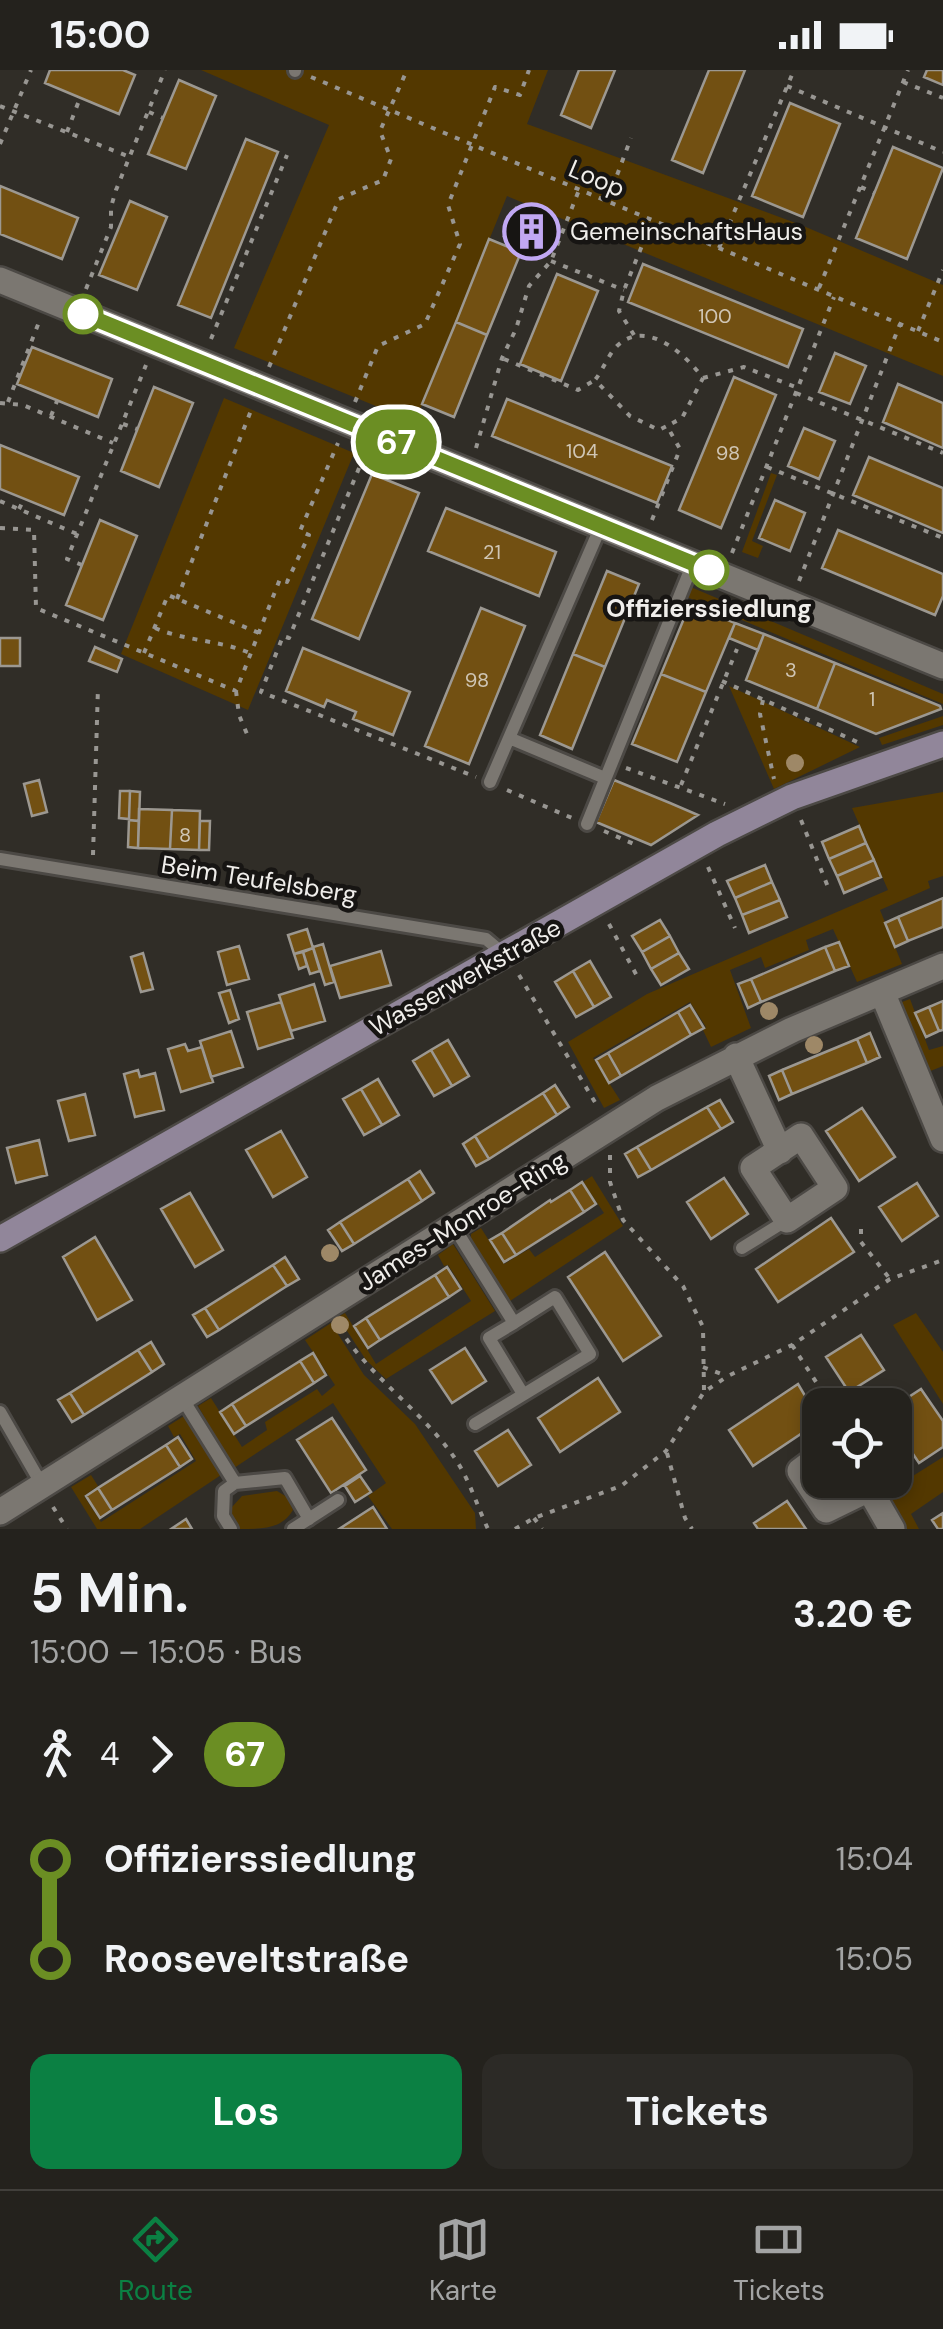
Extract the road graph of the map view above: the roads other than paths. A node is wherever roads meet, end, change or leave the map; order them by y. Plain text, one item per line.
1 (0, 280) edge
2 (601, 526) junction
3 (693, 564) junction
4 (943, 666) edge
5 (509, 738) junction
6 (943, 744) edge
7 (604, 778) junction
8 (490, 782) road end
9 (587, 824) road end
10 (0, 860) edge
11 (505, 955) junction
12 (943, 966) edge
13 (882, 992) junction
14 (736, 1056) junction
15 (943, 1139) edge
16 (780, 1151) junction
17 (787, 1220) junction
18 (454, 1227) junction
19 (0, 1239) edge
20 (742, 1248) dead end
21 (514, 1323) junction
22 (524, 1394) junction
23 (182, 1398) junction
24 (0, 1412) edge
25 (475, 1424) dead end
26 (235, 1483) junction
27 (42, 1485) junction
28 (818, 1498) edge
29 (848, 1498) edge
30 (878, 1498) edge
31 (338, 1500) dead end
32 (0, 1512) edge
33 (309, 1519) junction
34 (231, 1529) edge
35 (293, 1529) edge
36 (892, 1529) edge

1 - 2 street
2 - 3 street
2 - 5 lane
3 - 4 street
3 - 7 lane
5 - 7 lane
5 - 8 lane
6 - 11 street, Wasserwerkstraße
7 - 9 lane
10 - 11 lane, Beim Teufelsberg
11 - 19 street, Wasserwerkstraße
12 - 13 street, James-Monroe-Ring
13 - 14 street, James-Monroe-Ring
13 - 15 street
14 - 16 street
14 - 18 street, James-Monroe-Ring
16 - 17 street
16 - 17 street
17 - 20 lane
18 - 21 lane
18 - 23 street, James-Monroe-Ring
21 - 22 lane
21 - 22 lane
22 - 25 lane
23 - 26 lane
23 - 27 street, James-Monroe-Ring
24 - 27 lane
26 - 33 lane
26 - 34 lane
27 - 32 street, James-Monroe-Ring
28 - 29 street
30 - 36 street
31 - 33 lane
33 - 35 lane

